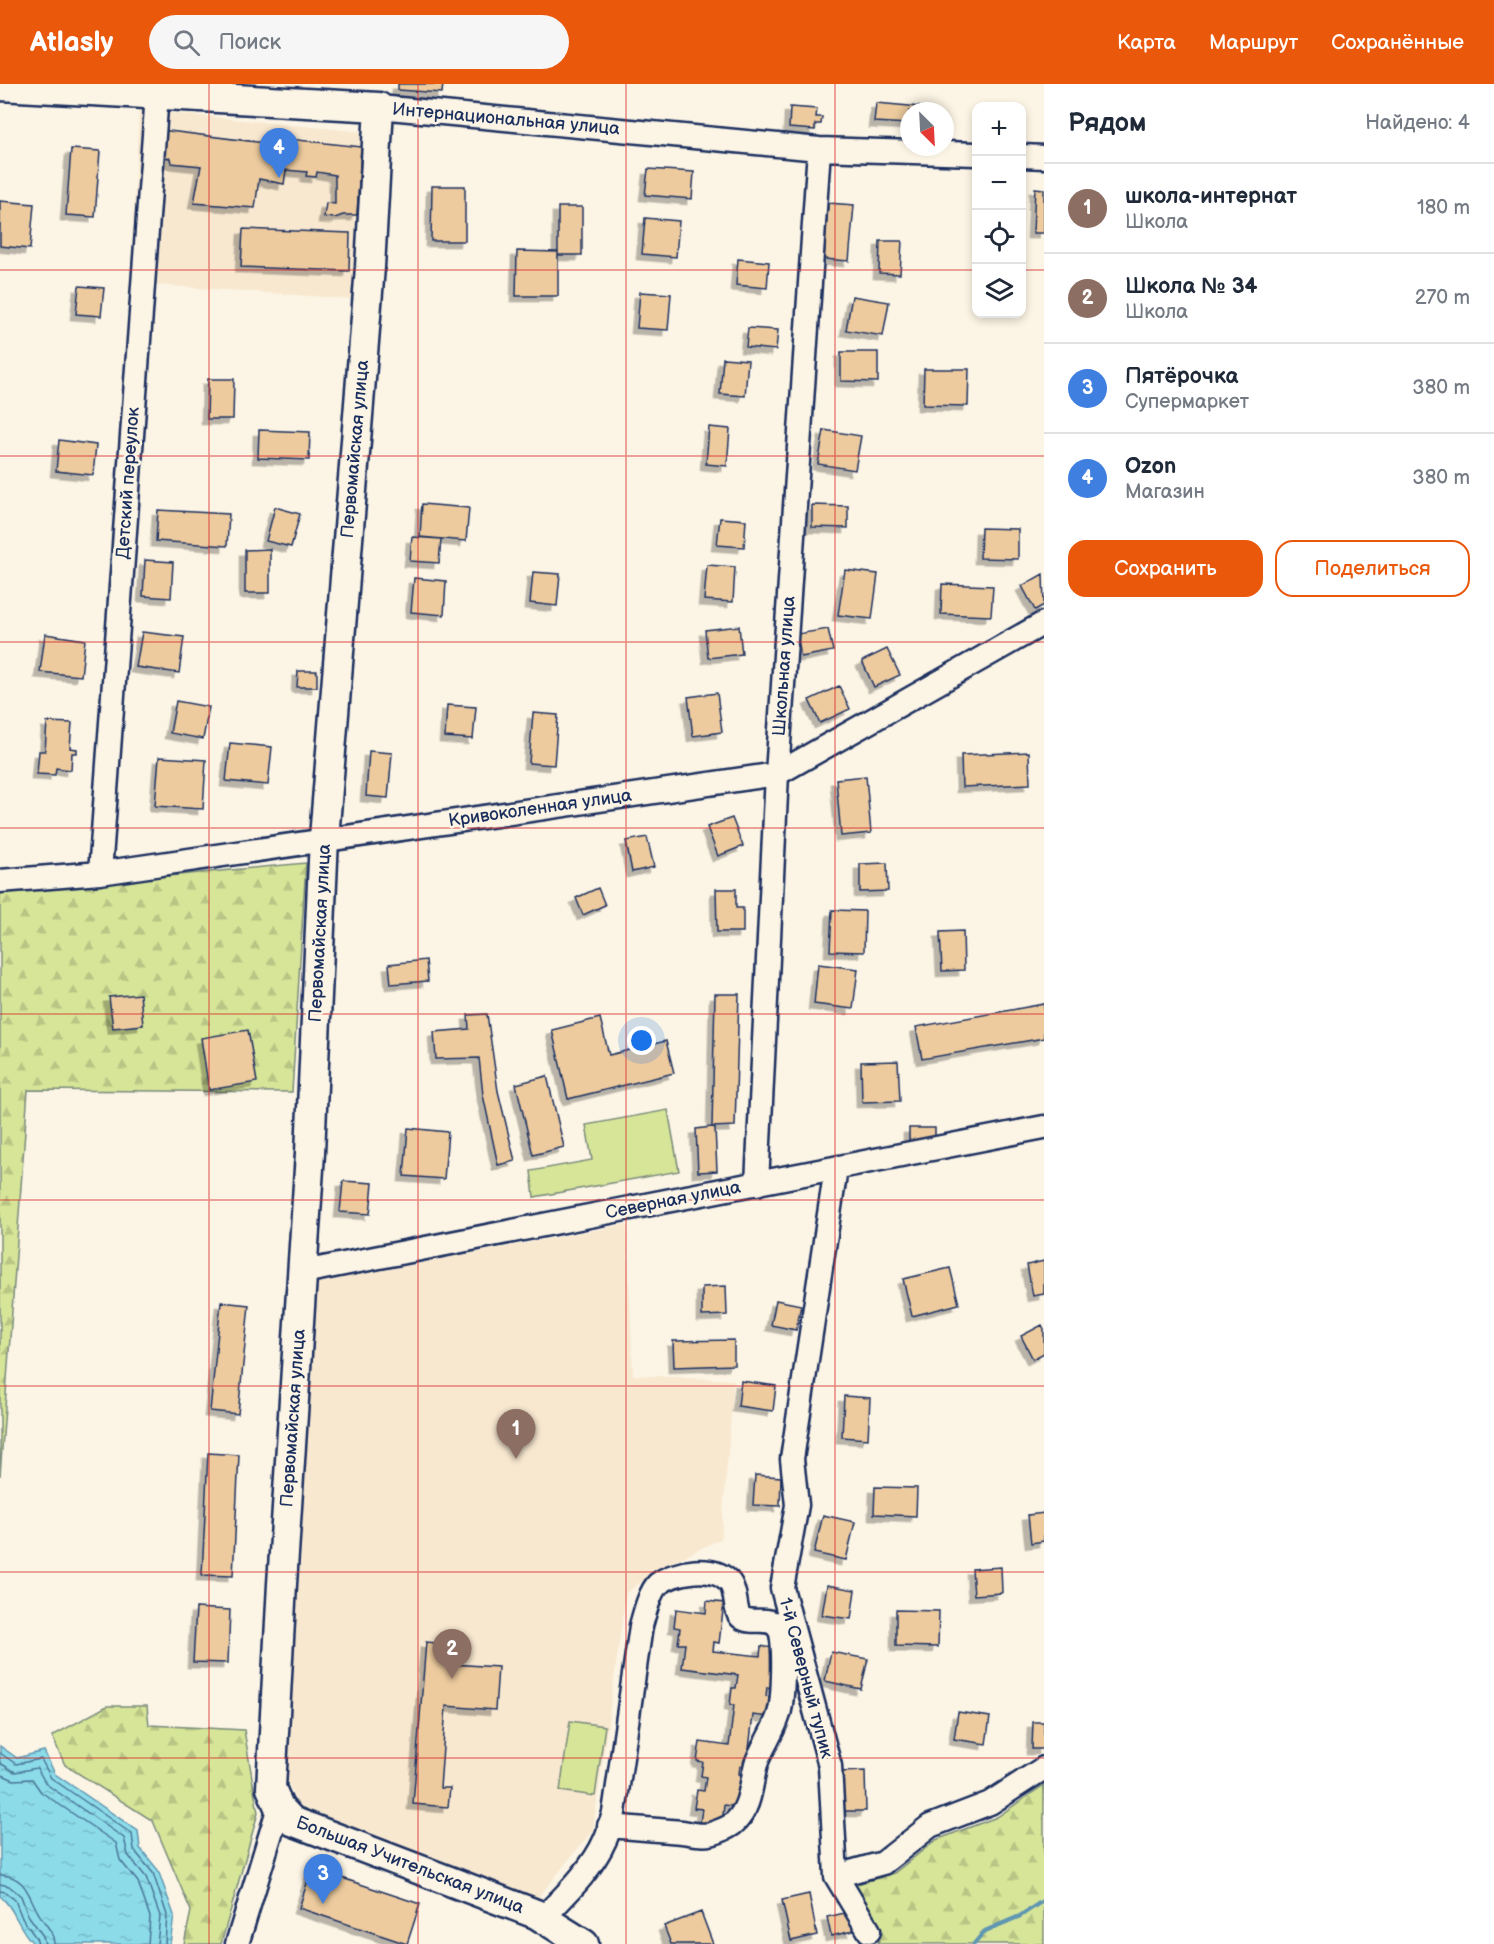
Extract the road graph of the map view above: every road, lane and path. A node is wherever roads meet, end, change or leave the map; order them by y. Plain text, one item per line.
1 (0, 86) edge
2 (157, 94) junction
3 (378, 107) junction
4 (819, 149) junction
5 (972, 154) edge
6 (1026, 156) edge
7 (1044, 157) edge
8 (1044, 623) edge
9 (777, 774) junction
10 (324, 838) junction
11 (100, 873) junction
12 (0, 881) edge
13 (1044, 1127) edge
14 (836, 1168) junction
15 (757, 1184) junction
16 (303, 1272) junction
17 (271, 1760) joint
18 (1044, 1768) edge
19 (279, 1807) junction
20 (609, 1826) junction
21 (836, 1876) junction
22 (543, 1918) junction
23 (869, 1931) dead end
24 (237, 1944) edge
25 (584, 1944) edge

1 - 2 main road, Интернациональная улица
2 - 3 main road, Интернациональная улица
2 - 11 street, Детский переулок
3 - 4 street, Интернациональная улица
3 - 10 main road, Первомайская улица
4 - 5 street, Интернациональная улица
4 - 9 street, Школьная улица
6 - 7 street
8 - 9 street, Кривоколенная улица
9 - 10 street, Кривоколенная улица
9 - 15 street, Школьная улица
10 - 11 street, Кривоколенная улица
10 - 16 main road, Первомайская улица
11 - 12 street, Кривоколенная улица
13 - 14 street, Северная улица
14 - 15 street, Северная улица
14 - 21 street, 1-й Северный тупик
15 - 16 street, Северная улица
16 - 17 main road, Первомайская улица
17 - 19 main road, Большая Учительская улица
18 - 21 street
19 - 22 main road, Большая Учительская улица
19 - 24 street
20 - 20 street
20 - 22 street
21 - 23 street, 1-й Северный тупик
22 - 25 main road, Большая Учительская улица

